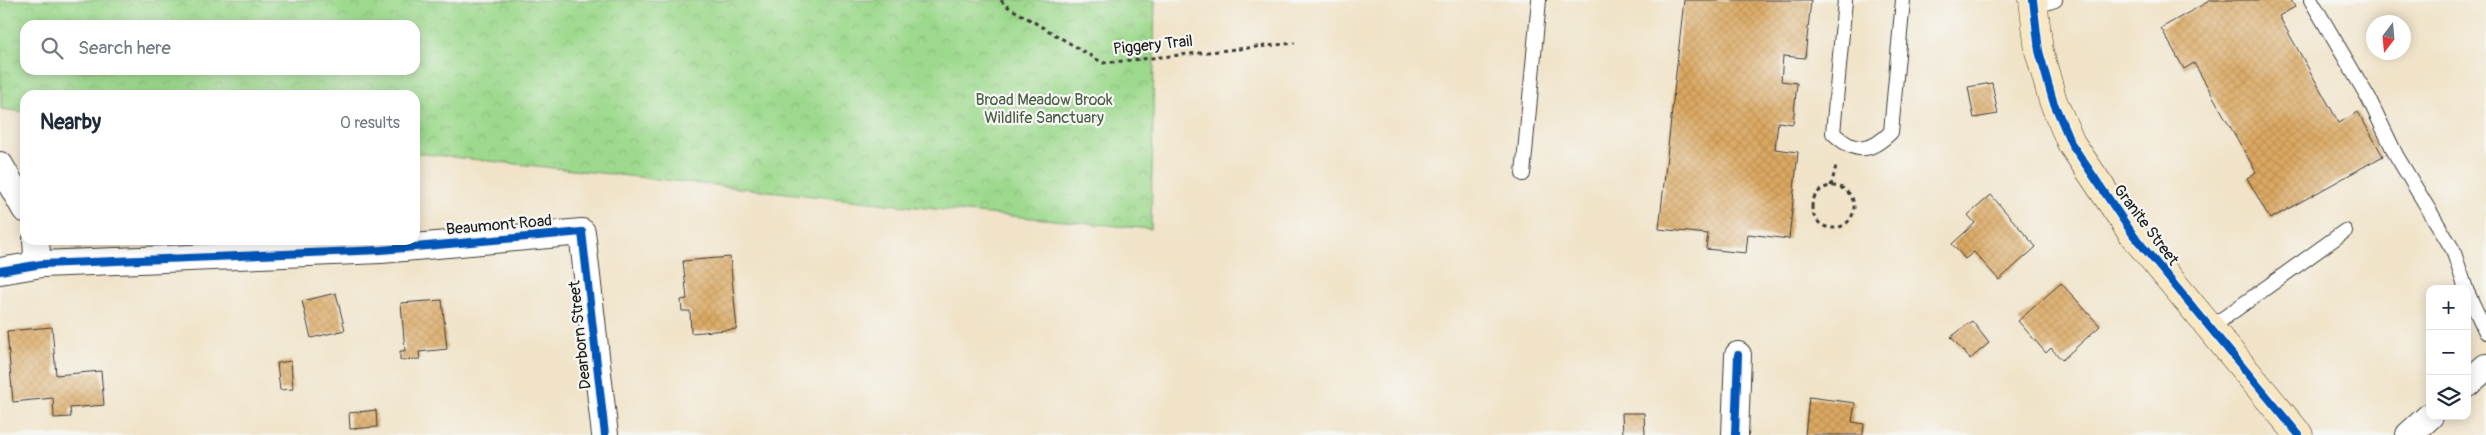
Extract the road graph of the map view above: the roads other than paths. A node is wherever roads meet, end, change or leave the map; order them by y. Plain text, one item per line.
1 (1539, 0) edge
2 (1845, 0) edge
3 (1904, 0) edge
4 (2311, 0) edge
5 (2041, 2) edge
6 (0, 165) edge
7 (1523, 174) dead end
8 (20, 200) edge
9 (2345, 231) dead end
10 (582, 232) joint
11 (36, 245) edge
12 (32, 266) junction
13 (0, 271) edge
14 (2465, 285) edge
15 (2471, 299) edge
16 (2210, 328) junction
17 (2486, 332) edge
18 (1738, 355) dead end
19 (2486, 367) edge
20 (2471, 380) edge
21 (2426, 420) edge
22 (1735, 433) edge
23 (605, 435) edge
24 (2299, 435) edge
25 (2409, 435) edge

1 - 7 lane
2 - 3 lane
4 - 14 lane
5 - 16 street, Granite Street
6 - 8 street
9 - 16 lane
10 - 12 street, Beaumont Road
10 - 23 street, Dearborn Street
11 - 12 street
12 - 13 street, Beaumont Road
15 - 17 lane
16 - 24 street, Granite Street
18 - 22 street
19 - 20 street
21 - 25 street

